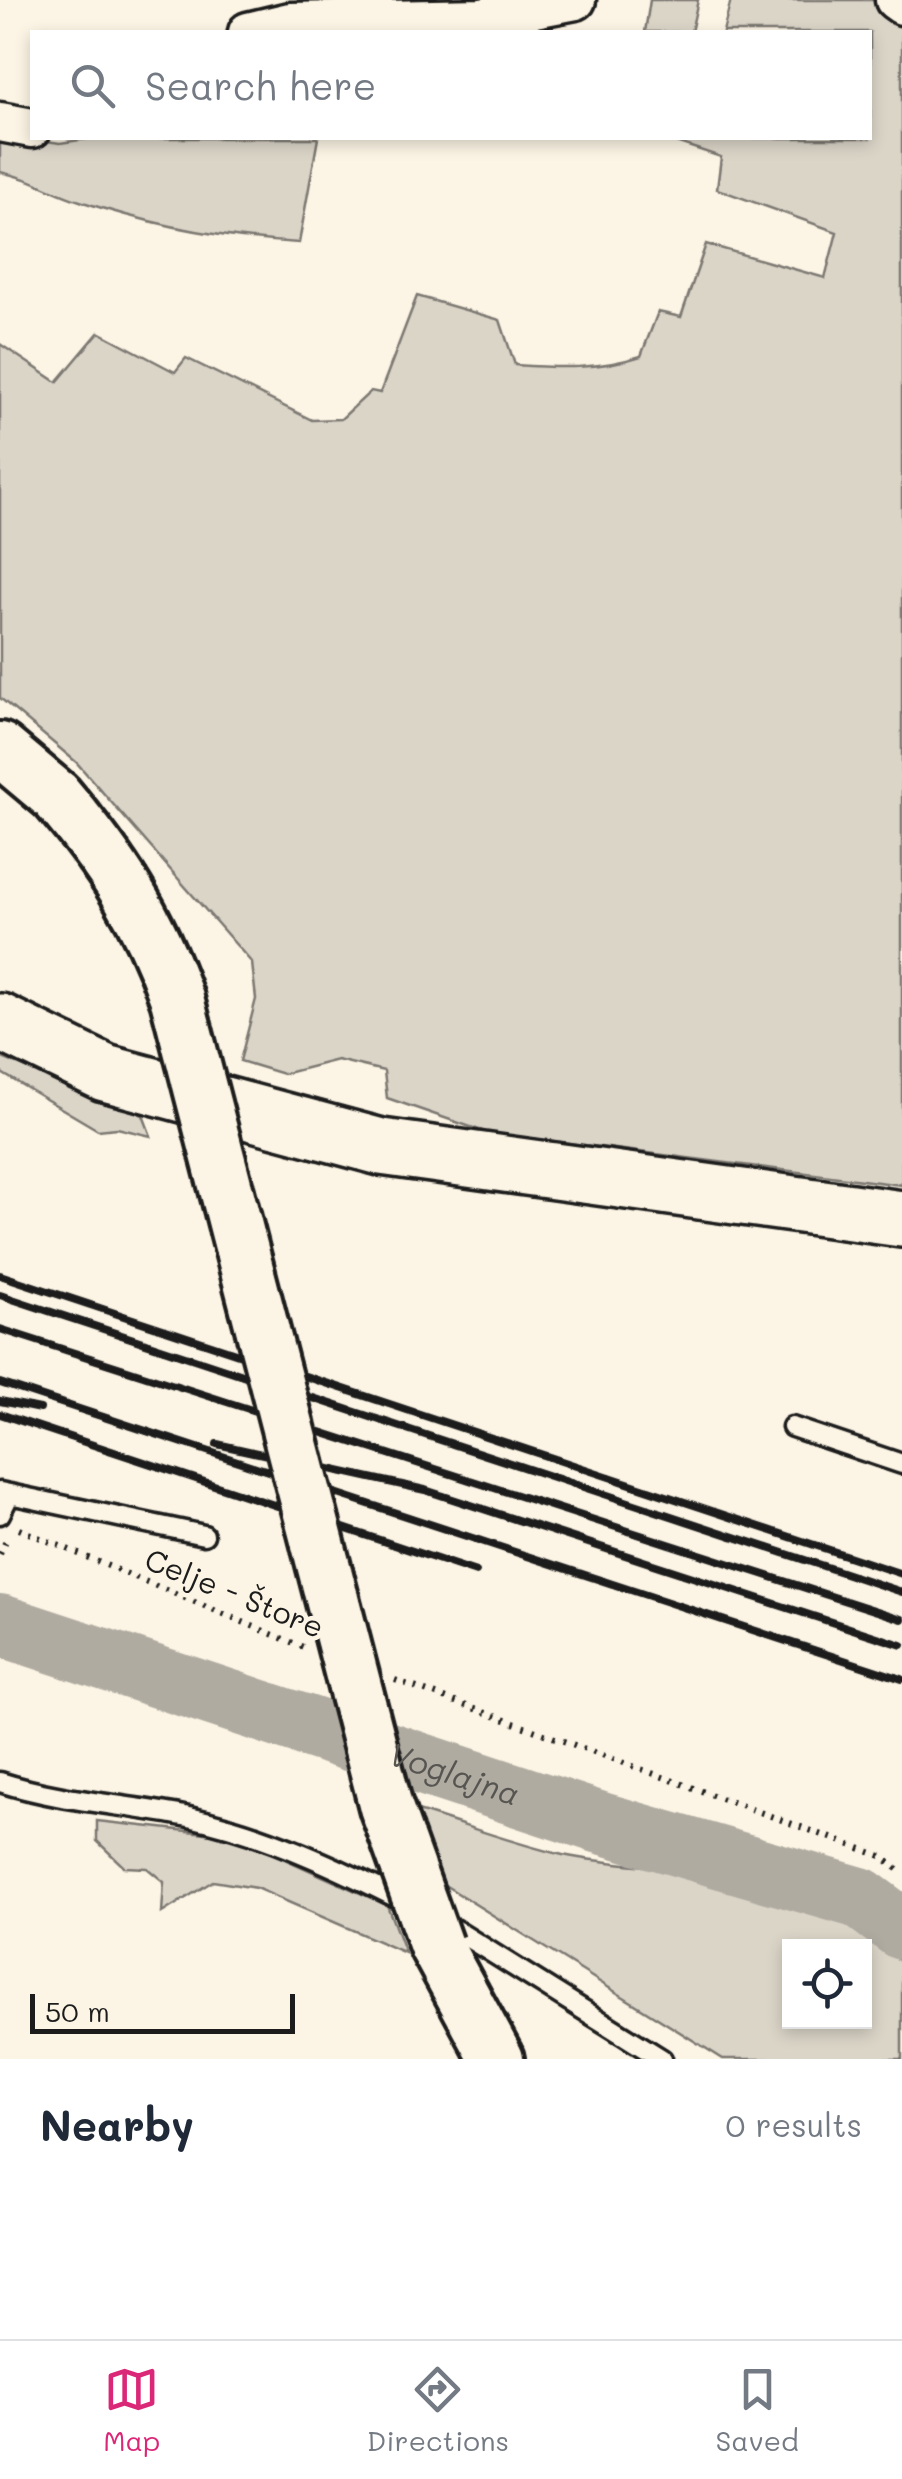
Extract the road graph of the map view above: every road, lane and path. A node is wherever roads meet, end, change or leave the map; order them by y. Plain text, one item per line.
1 (576, 0) edge
2 (895, 0) edge
3 (902, 5) edge
4 (256, 30) edge
5 (0, 122) edge
6 (30, 128) edge
7 (0, 749) edge
8 (0, 1022) edge
9 (902, 1219) edge
10 (792, 1428) dead end
11 (902, 1464) edge
12 (5, 1493) edge
13 (0, 1514) edge
14 (204, 1535) dead end
15 (0, 1554) edge
16 (307, 1648) dead end
17 (379, 1674) dead end
18 (0, 1782) edge
19 (902, 1872) edge
20 (497, 2059) edge
21 (662, 2059) edge

1 - 4 street
2 - 3 street
5 - 6 street
7 - 20 street, bridge
8 - 9 main road
10 - 11 lane
12 - 13 lane
12 - 14 lane
15 - 16 path, Celje - Štore
17 - 19 path
18 - 21 lane

